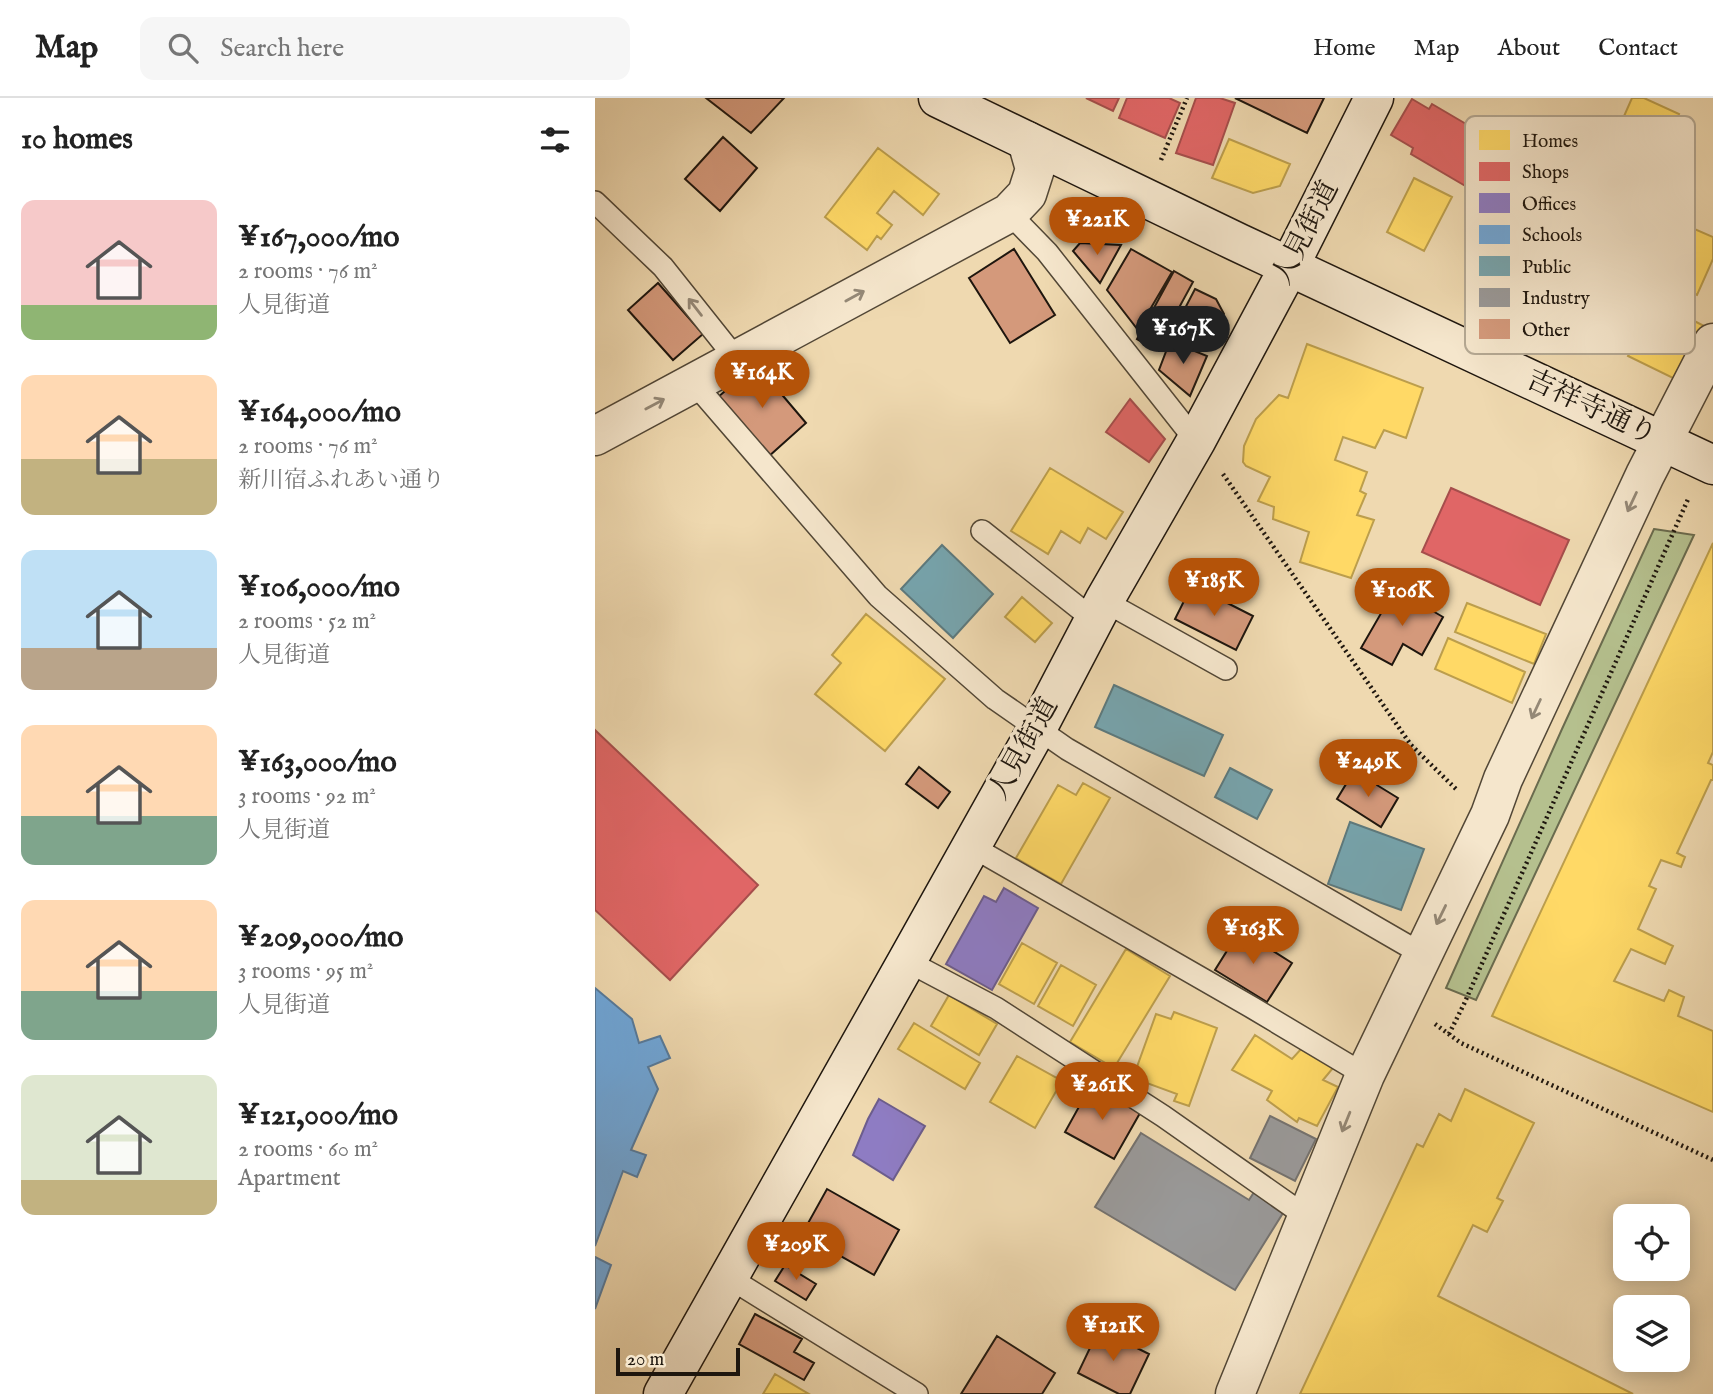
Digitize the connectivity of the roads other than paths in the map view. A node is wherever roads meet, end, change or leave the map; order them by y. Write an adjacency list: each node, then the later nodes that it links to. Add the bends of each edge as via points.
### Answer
1 (1374, 98): 6 (main road, 人見街道)
2 (960, 103): 3 (main road, 吉祥寺通り)
3 (1027, 141): 5 (main road, via 1034,169 1027,194); 6 (main road, 吉祥寺通り)
4 (595, 202): 10 (lane, one-way to 4, via 663,267)
5 (1009, 213): 10 (main road, one-way to 5); 13 (lane, via 1047,252)
6 (1289, 267): 8 (main road, 吉祥寺通り); 13 (main road, 人見街道)
7 (1713, 343): 14 (main road)
8 (1465, 349)
9 (1476, 354): 14 (main road, 吉祥寺通り)
10 (737, 360): 11 (main road)
11 (694, 383): 12 (main road, one-way to 11); 19 (lane, via 878,596 995,699)
12 (595, 436)
13 (1196, 441): 17 (main road, 人見街道)
14 (1662, 441): 15 (main road, 吉祥寺通り); 21 (main road, one-way to 21)
15 (1713, 465)
16 (982, 531): 17 (lane)
17 (1099, 611): 18 (lane); 19 (main road, 人見街道)
18 (1227, 669)
19 (1037, 729): 20 (main road, 人見街道); 21 (lane)
20 (971, 846): 22 (main road, 人見街道); 23 (lane)
21 (1422, 954): 23 (main road)
22 (907, 961): 24 (lane, via 1007,1015); 25 (main road, 人見街道)
23 (1365, 1075): 24 (main road, one-way to 24)
24 (1307, 1217): 28 (main road)
25 (728, 1277): 26 (main road, 人見街道); 27 (lane)
26 (663, 1394)
27 (917, 1394)
28 (1235, 1394)

